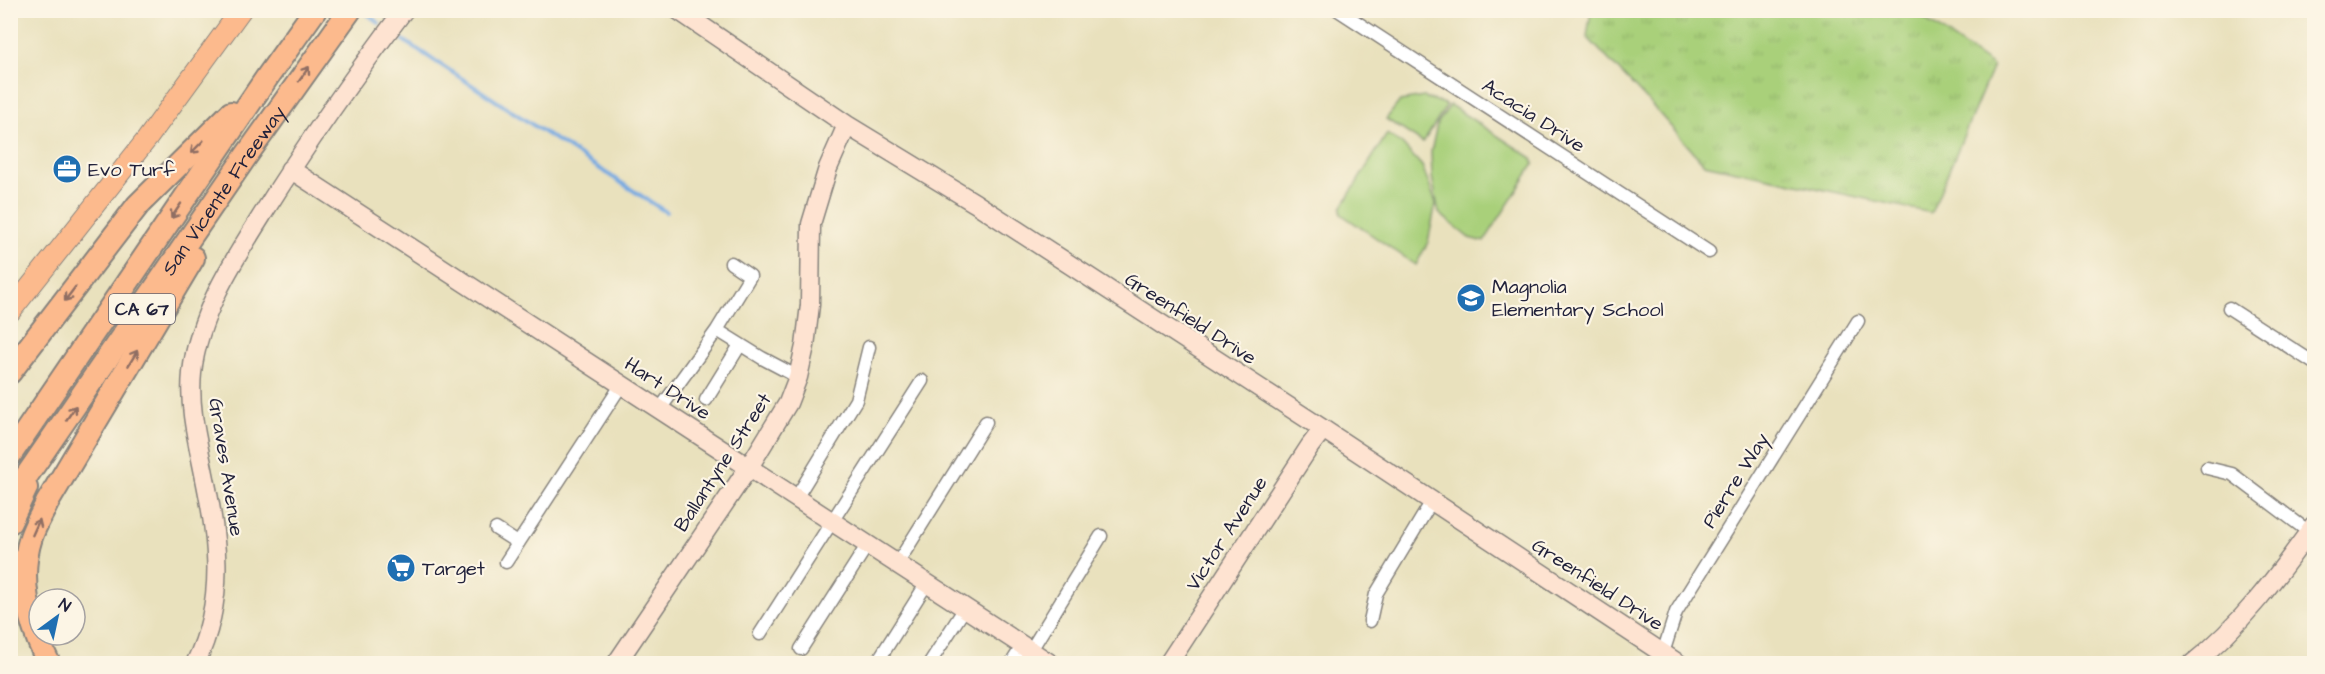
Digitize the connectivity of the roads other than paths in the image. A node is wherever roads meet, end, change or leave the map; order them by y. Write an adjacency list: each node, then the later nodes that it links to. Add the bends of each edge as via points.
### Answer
1 (241, 10): 15 (main road, via 147,139)
2 (315, 10): 7 (highway, San Vicente Freeway / CA 67)
3 (350, 10): 9 (highway, San Vicente Freeway / CA 67, one-way to 3)
4 (404, 10): 10 (main road, Graves Avenue)
5 (1338, 10): 11 (street, Acacia Drive)
6 (688, 13): 8 (main road, Greenfield Drive)
7 (268, 76): 13 (highway, San Vicente Freeway / CA 67, one-way to 13); 21 (highway, one-way to 21, via 138,205)
8 (847, 125): 22 (main road, Ballantyne Street, via 828,168 811,224 810,305); 28 (main road, Greenfield Drive, via 975,203)
9 (246, 156): 31 (highway, San Vicente Freeway / CA 67, one-way to 9); 53 (highway, one-way to 9, via 39,644 25,592 32,534 181,279)
10 (290, 169): 24 (main road, Hart Drive); 54 (main road, Graves Avenue, via 221,284 196,351 193,422 215,529 217,571 207,635)
11 (1709, 252)
12 (731, 263): 17 (street, via 750,276)
13 (140, 265): 29 (highway); 30 (highway)
14 (2229, 308): 20 (street)
15 (10, 312)
16 (1858, 321): 52 (street, Pierre Way, via 1676,612)
17 (717, 330): 18 (street); 26 (street)
18 (740, 345): 22 (street); 25 (street)
19 (868, 347): 34 (street, via 856,400)
20 (2314, 363)
21 (10, 372)
22 (798, 376): 32 (main road, Ballantyne Street, via 788,403)
23 (922, 381): 38 (street)
24 (622, 384): 26 (main road, Hart Drive); 42 (street)
25 (706, 400)
26 (660, 409): 32 (main road, Hart Drive)
27 (986, 422): 45 (street)
28 (1323, 429): 36 (main road, Greenfield Drive); 60 (main road, Victor Avenue)
29 (10, 434)
30 (10, 455)
31 (38, 462): 35 (highway); 37 (highway)
32 (749, 467): 34 (main road, Hart Drive); 55 (main road, Ballantyne Street)
33 (2207, 468): 39 (street, via 2232,474)
34 (796, 498): 38 (main road, Hart Drive)
35 (10, 500)
36 (1432, 501): 48 (street, via 1376,594); 52 (main road, Greenfield Drive)
37 (10, 522)
38 (833, 522): 43 (main road, Hart Drive); 49 (street)
39 (2312, 528): 62 (main road, via 2250,608)
40 (496, 529): 42 (street)
41 (1101, 537): 50 (street)
42 (518, 543): 44 (street)
43 (868, 544): 45 (main road, Hart Drive); 51 (street)
44 (506, 562)
45 (897, 564): 46 (main road, Hart Drive)
46 (927, 583): 47 (main road, Hart Drive); 56 (street)
47 (965, 608): 50 (main road, Hart Drive); 57 (street)
48 (1370, 621)
49 (760, 634)
50 (1027, 648): 58 (street); 59 (main road, Hart Drive)
51 (801, 649)
52 (1659, 658): 61 (main road, Greenfield Drive)
53 (49, 663)
54 (195, 663)
55 (616, 663)
56 (876, 663)
57 (929, 663)
58 (1011, 663)
59 (1051, 663)
60 (1168, 663)
61 (1679, 663)
62 (2192, 663)

